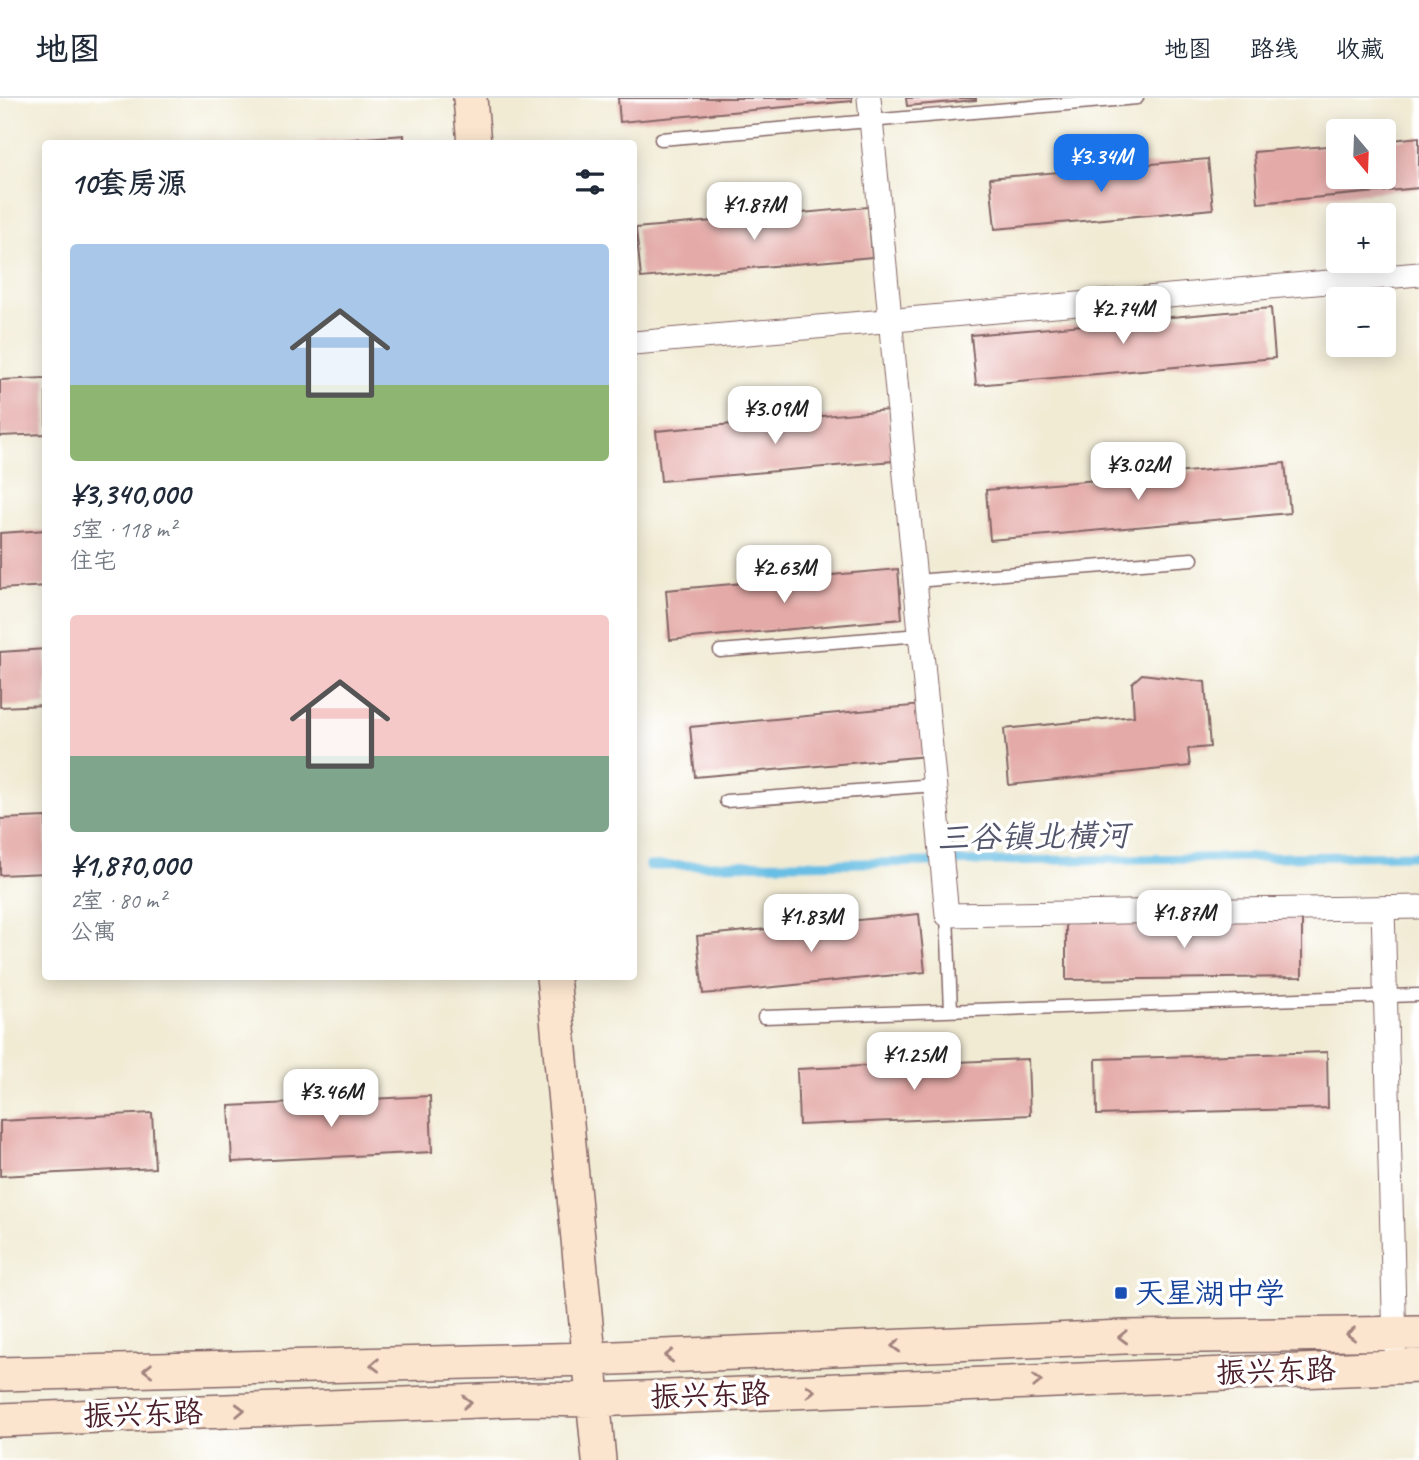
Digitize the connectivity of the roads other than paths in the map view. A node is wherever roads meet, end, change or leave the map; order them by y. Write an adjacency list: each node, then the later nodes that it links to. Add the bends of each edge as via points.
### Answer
1 (470, 98): 5 (main road)
2 (1137, 98): 3 (lane)
3 (870, 109): 4 (lane); 7 (street)
4 (661, 139)
5 (474, 140)
6 (1419, 274): 7 (street)
7 (891, 323): 8 (street); 10 (street)
8 (637, 343)
9 (1192, 559): 10 (lane)
10 (915, 581): 11 (street)
11 (920, 635): 12 (lane); 13 (street)
12 (720, 651)
13 (935, 785): 14 (lane); 17 (street)
14 (726, 801)
15 (1419, 907): 16 (street)
16 (1383, 908): 17 (street); 20 (street)
17 (947, 915): 21 (lane)
18 (553, 980): 24 (main road)
19 (1419, 995): 20 (lane)
20 (1386, 997): 21 (lane); 23 (street)
21 (951, 1010): 22 (lane)
22 (764, 1017)
23 (1407, 1333): 24 (main road, 振兴东路, one-way to 24, via 1124,1337); 25 (street)
24 (591, 1359): 26 (main road, 振兴东路, one-way to 26); 27 (main road)
25 (1407, 1366): 27 (main road, 振兴东路, one-way to 25)
26 (0, 1374)
27 (594, 1400): 28 (main road, 振兴东路, one-way to 27); 29 (main road)
28 (0, 1420)
29 (599, 1460)

